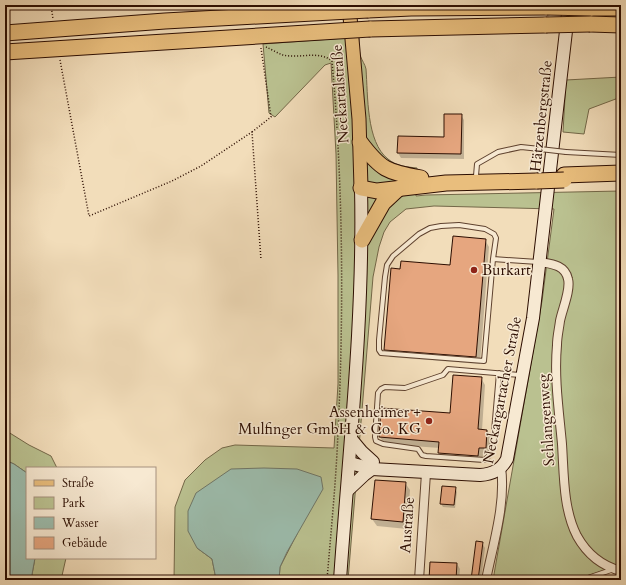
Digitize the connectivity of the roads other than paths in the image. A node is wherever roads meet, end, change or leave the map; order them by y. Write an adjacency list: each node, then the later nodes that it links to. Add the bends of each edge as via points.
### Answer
1 (349, 5): 7 (main road, Neckartalstraße)
2 (569, 5): 17 (street, Hätzenbergstraße)
3 (621, 8): 5 (highway, bridge, via 411,8)
4 (621, 25): 6 (highway, bridge, via 370,29)
5 (5, 32)
6 (5, 52)
7 (360, 142): 12 (highway, via 372,159 386,169); 15 (main road, Neckartalstraße)
8 (621, 155): 10 (lane, bridge, via 521,147 498,152 477,164)
9 (621, 173): 11 (highway)
10 (476, 176): 12 (highway); 13 (highway)
11 (564, 177): 13 (highway, bridge); 14 (highway)
12 (421, 178): 15 (highway)
13 (537, 178): 16 (highway, via 446,183)
14 (621, 178)
15 (361, 185): 16 (highway, via 377,190); 18 (street)
16 (398, 189): 18 (highway, via 383,203)
17 (544, 230): 20 (street, Neckargartacher Straße)
18 (362, 240): 23 (street)
19 (493, 259): 19 (lane, via 496,238 485,229 459,226 430,228 405,245 387,265 379,340 381,353 484,361); 20 (lane)
20 (540, 262): 22 (street, Neckargartacher Straße); 29 (street, Schlangenweg, via 559,266 569,281 560,322 556,362 568,510 574,530 584,548 594,558)
21 (499, 373): 21 (lane, via 448,368 443,375 405,388 381,389 378,394 376,441 418,448 422,455 426,456 485,460 493,443); 22 (lane)
22 (523, 375): 26 (street, Neckargartacher Straße, via 510,450)
23 (352, 440): 24 (street); 25 (street)
24 (350, 461): 25 (street); 28 (street)
25 (373, 466): 27 (street); 28 (street)
26 (501, 468): 27 (street, via 480,475); 32 (street, Neckargartacher Straße, via 503,480 500,510)
27 (426, 473): 31 (street, Austraße)
28 (348, 490): 30 (street)
29 (618, 570): 33 (lane)
30 (340, 580)
31 (419, 580)
32 (486, 580)
33 (582, 580)

